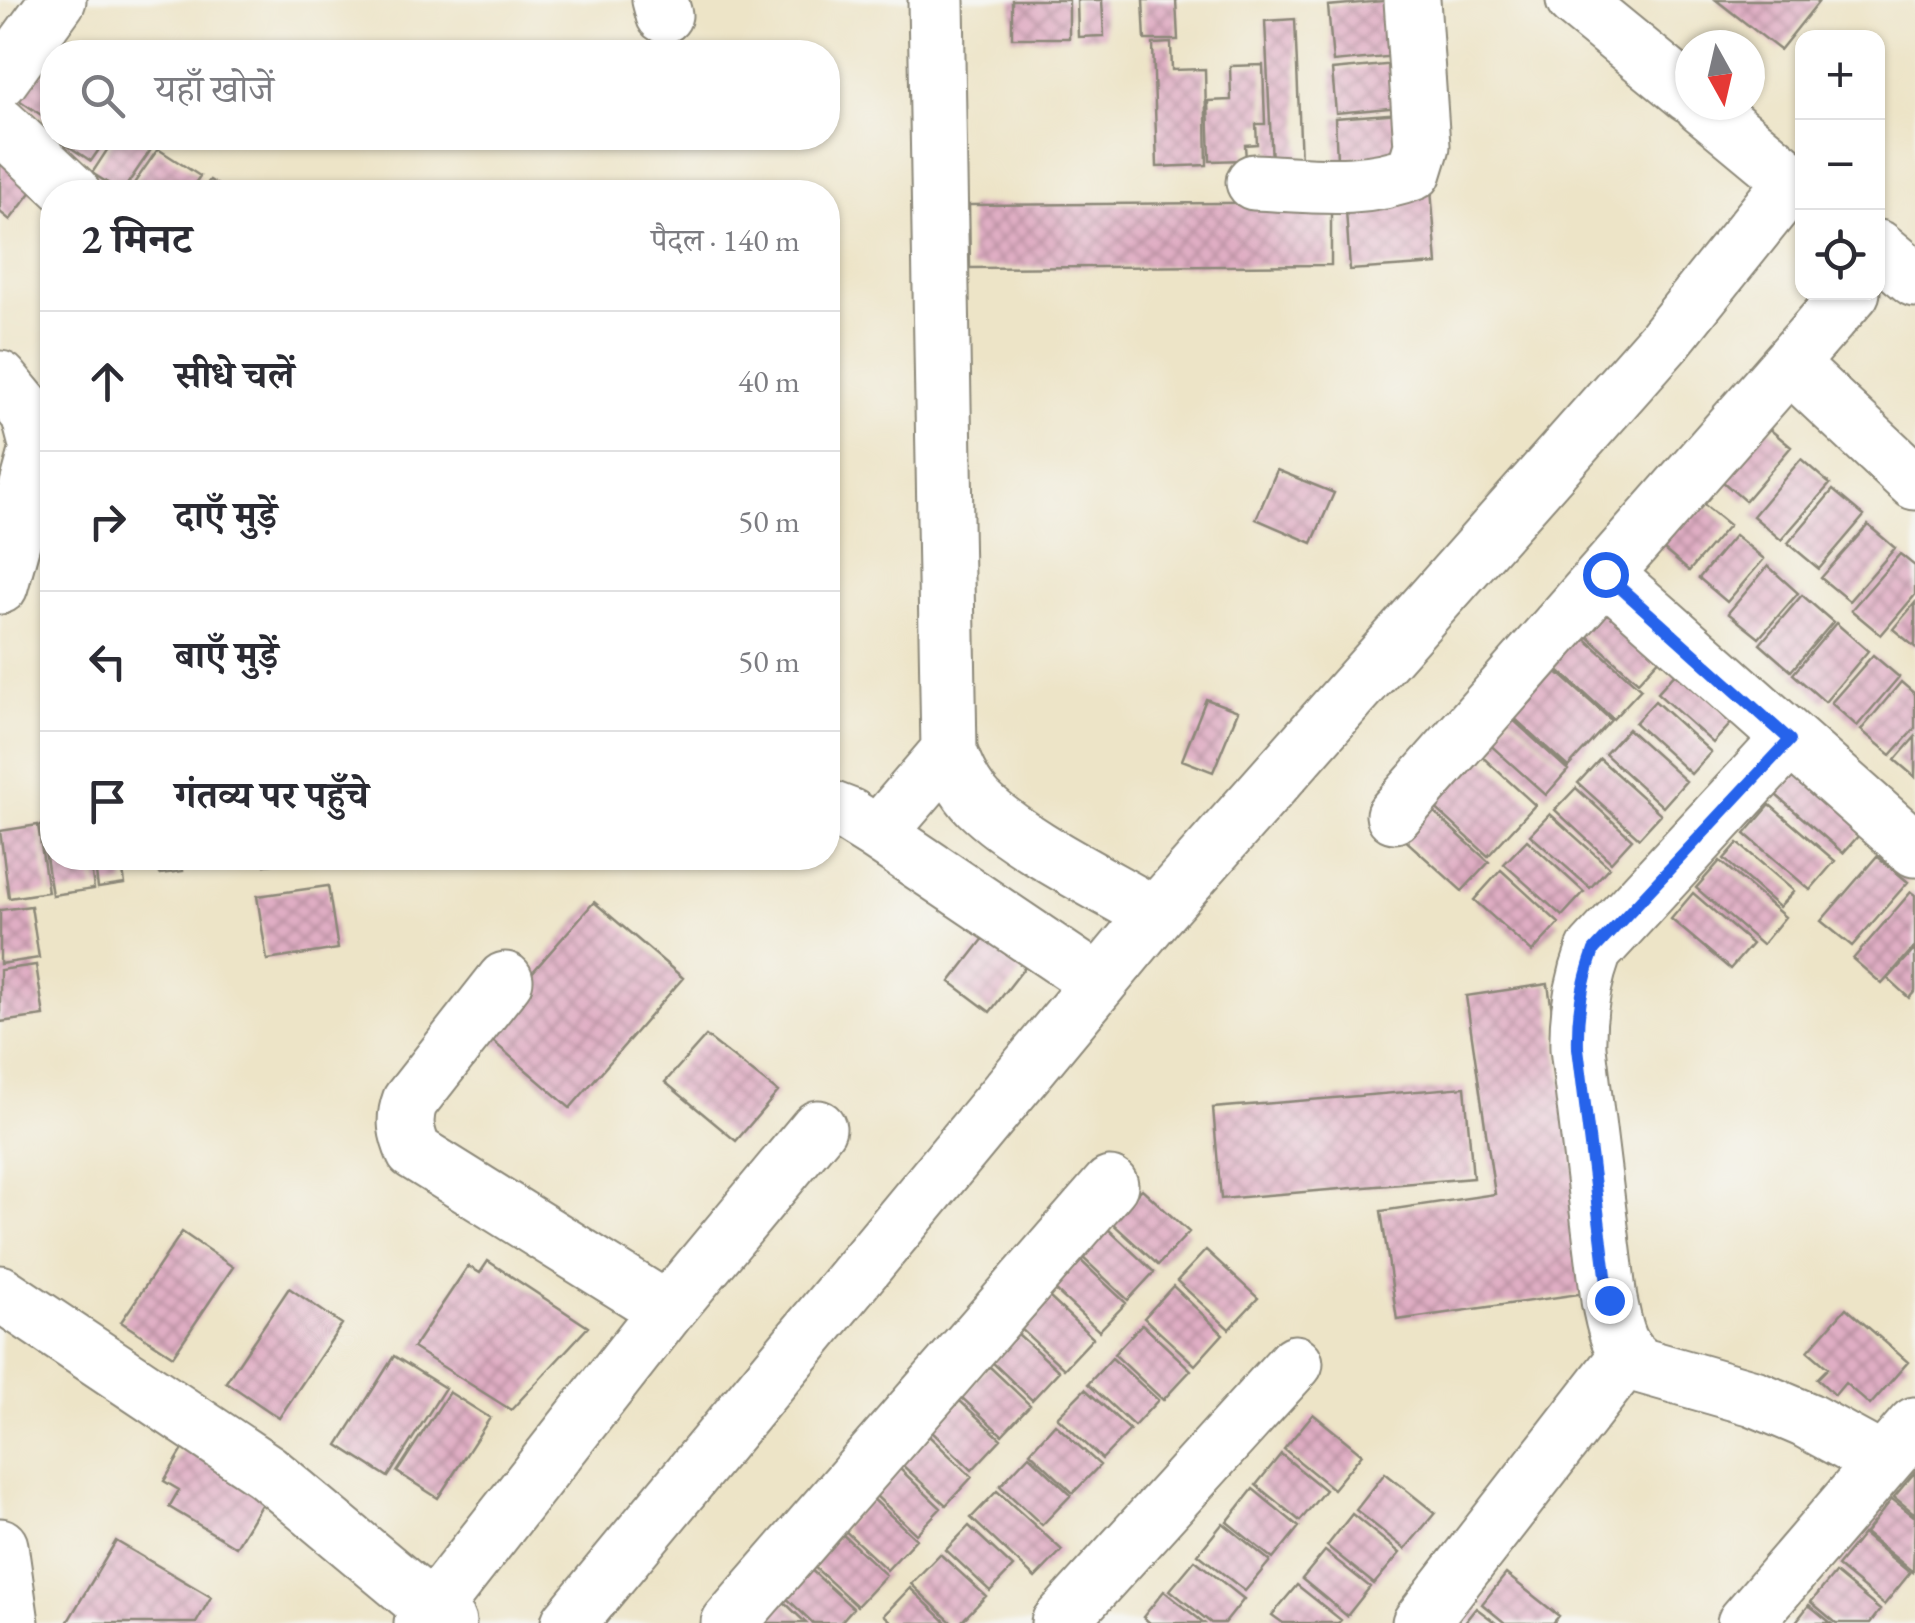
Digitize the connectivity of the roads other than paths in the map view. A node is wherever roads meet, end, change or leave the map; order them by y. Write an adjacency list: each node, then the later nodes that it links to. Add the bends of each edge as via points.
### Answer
1 (58, 0): 5 (street)
2 (1412, 0): 10 (street, via 1422,146 1414,172 1355,186)
3 (1574, 0): 6 (street)
4 (936, 1): 20 (street)
5 (0, 80)
6 (1675, 83)
7 (1720, 120): 11 (street)
8 (0, 125): 9 (street)
9 (59, 180)
10 (1254, 182)
11 (1795, 182)
12 (1795, 188): 25 (street)
13 (1850, 300): 14 (street)
14 (1789, 364): 16 (street); 17 (street)
15 (0, 379): 18 (street, via 29,414 38,449)
16 (1915, 482)
17 (1605, 574): 19 (street); 22 (street)
18 (0, 586)
19 (1790, 740): 24 (street); 32 (street, via 1594,950 1584,978 1578,1048 1609,1300)
20 (948, 751): 23 (street); 25 (street, via 978,803 1008,828)
21 (840, 814): 23 (street)
22 (1394, 815)
23 (878, 834): 27 (street)
24 (1915, 849)
25 (1156, 915): 27 (street)
26 (505, 980): 31 (street, via 410,1101 404,1115 414,1152)
27 (1099, 983): 38 (street)
28 (818, 1128): 31 (street)
29 (1110, 1185): 39 (street)
30 (0, 1293): 36 (street, via 266,1470)
31 (667, 1310): 36 (street)
32 (1626, 1356): 34 (street, via 1806,1420); 41 (street)
33 (1296, 1363): 40 (street)
34 (1898, 1443): 42 (street)
35 (0, 1546): 37 (street)
36 (434, 1618)
37 (10, 1623)
38 (569, 1623)
39 (729, 1623)
40 (1059, 1623)
41 (1420, 1623)
42 (1745, 1623)

